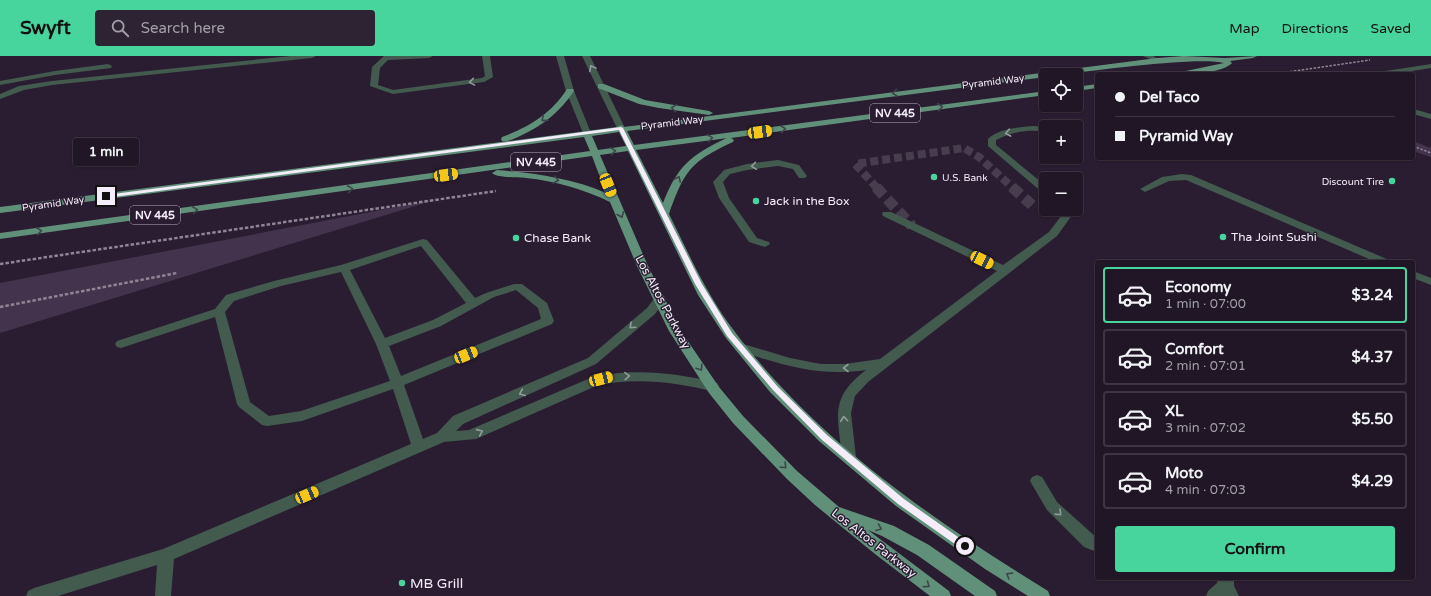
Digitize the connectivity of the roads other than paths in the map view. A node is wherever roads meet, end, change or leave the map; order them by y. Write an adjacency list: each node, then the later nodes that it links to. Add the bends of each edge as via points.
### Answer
1 (312, 56): 21 (street, via 52,83 22,88)
2 (430, 56): 8 (street)
3 (486, 56): 8 (street, one-way to 8, via 489,77 484,80 393,92 374,86 376,67)
4 (560, 56): 19 (street, Los Altos Parkway)
5 (586, 56): 16 (street, one-way to 5)
6 (1147, 56): 9 (street)
7 (1253, 56): 10 (main road, Pyramid Way / NV 445)
8 (387, 57)
9 (1157, 60): 10 (main road, Pyramid Way / NV 445, via 1201,57); 23 (main road, Pyramid Way / NV 445, one-way to 23)
10 (1225, 60): 13 (main road, Pyramid Way / NV 445, via 1228,63 1225,66)
11 (108, 66): 15 (street)
12 (1431, 66): 14 (street)
13 (1192, 72)
14 (1392, 72)
15 (0, 83)
16 (602, 86): 23 (main road, one-way to 16, via 659,106); 25 (street)
17 (1095, 86): 18 (main road)
18 (1083, 88)
19 (570, 91): 27 (street, Los Altos Parkway); 29 (main road, one-way to 29, via 565,101 537,125 522,133)
20 (1039, 94): 28 (main road, Pyramid Way / NV 445, one-way to 20)
21 (0, 97)
22 (1415, 112): 24 (street)
23 (726, 115): 25 (main road, Pyramid Way / NV 445)
24 (1431, 117)
25 (621, 128): 27 (main road, Pyramid Way / NV 445); 30 (main road)
26 (1039, 129): 34 (street, one-way to 34, via 1031,128 992,139 992,146)
27 (587, 133): 29 (main road, Pyramid Way / NV 445); 31 (main road, Los Altos Parkway)
28 (744, 134): 30 (main road, Pyramid Way / NV 445, one-way to 28); 41 (main road, one-way to 28, via 686,166 695,157)
29 (474, 148): 38 (main road, Pyramid Way / NV 445)
30 (630, 149): 31 (main road, Pyramid Way / NV 445, one-way to 30); 41 (main road)
31 (595, 154): 32 (main road, Pyramid Way / NV 445); 36 (main road, Los Altos Parkway)
32 (476, 171): 36 (main road, one-way to 36, via 560,181 584,187); 43 (main road, Pyramid Way / NV 445, one-way to 32)
33 (802, 176): 44 (street, one-way to 44, via 796,167 778,163 727,172 718,182 724,198 753,240)
34 (1039, 185)
35 (1145, 190): 45 (street, via 1166,178 1188,177)
36 (614, 200): 50 (main road, Los Altos Parkway, one-way to 50)
37 (0, 203): 38 (main road)
38 (20, 208): 39 (main road, Pyramid Way / NV 445)
39 (0, 210)
40 (887, 214): 47 (street)
41 (663, 215): 55 (main road, via 704,295)
42 (1065, 216): 47 (street, via 1053,234)
43 (0, 236)
44 (765, 244)
45 (1380, 260)
46 (344, 268): 51 (street, via 423,242); 52 (street, via 278,283 230,298); 54 (street)
47 (1004, 270): 56 (street)
48 (1415, 275): 49 (street)
49 (1431, 282)
50 (660, 299): 58 (main road, Los Altos Parkway, one-way to 58, via 678,335); 59 (street, one-way to 59, via 651,310 592,361 458,420)
51 (472, 304): 54 (street, via 437,323); 57 (street, via 518,286 543,306 548,321)
52 (219, 312): 53 (street); 57 (street, via 244,404 267,421 302,416)
53 (121, 344)
54 (382, 344): 57 (street)
55 (740, 347): 56 (street, one-way to 55, via 854,368 821,368); 61 (main road, via 775,389 824,437)
56 (884, 363): 61 (street, one-way to 56, via 844,413 849,394)
57 (397, 383): 60 (street)
58 (712, 386): 59 (street, one-way to 58, via 471,435 610,377 625,375 676,378); 63 (main road, Los Altos Parkway, one-way to 63, via 751,434 806,489)
59 (442, 438): 60 (street)
60 (419, 447): 65 (street)
61 (849, 457): 70 (main road, one-way to 61, via 901,502)
62 (1037, 481): 64 (street, one-way to 64, via 1052,506)
63 (830, 509): 68 (main road, Los Altos Parkway, one-way to 68); 69 (main road, one-way to 69, via 888,531 923,550)
64 (1095, 544)
65 (166, 554): 66 (street); 67 (street)
66 (34, 596)
67 (163, 596)
68 (943, 596)
69 (989, 596)
70 (1042, 596)

